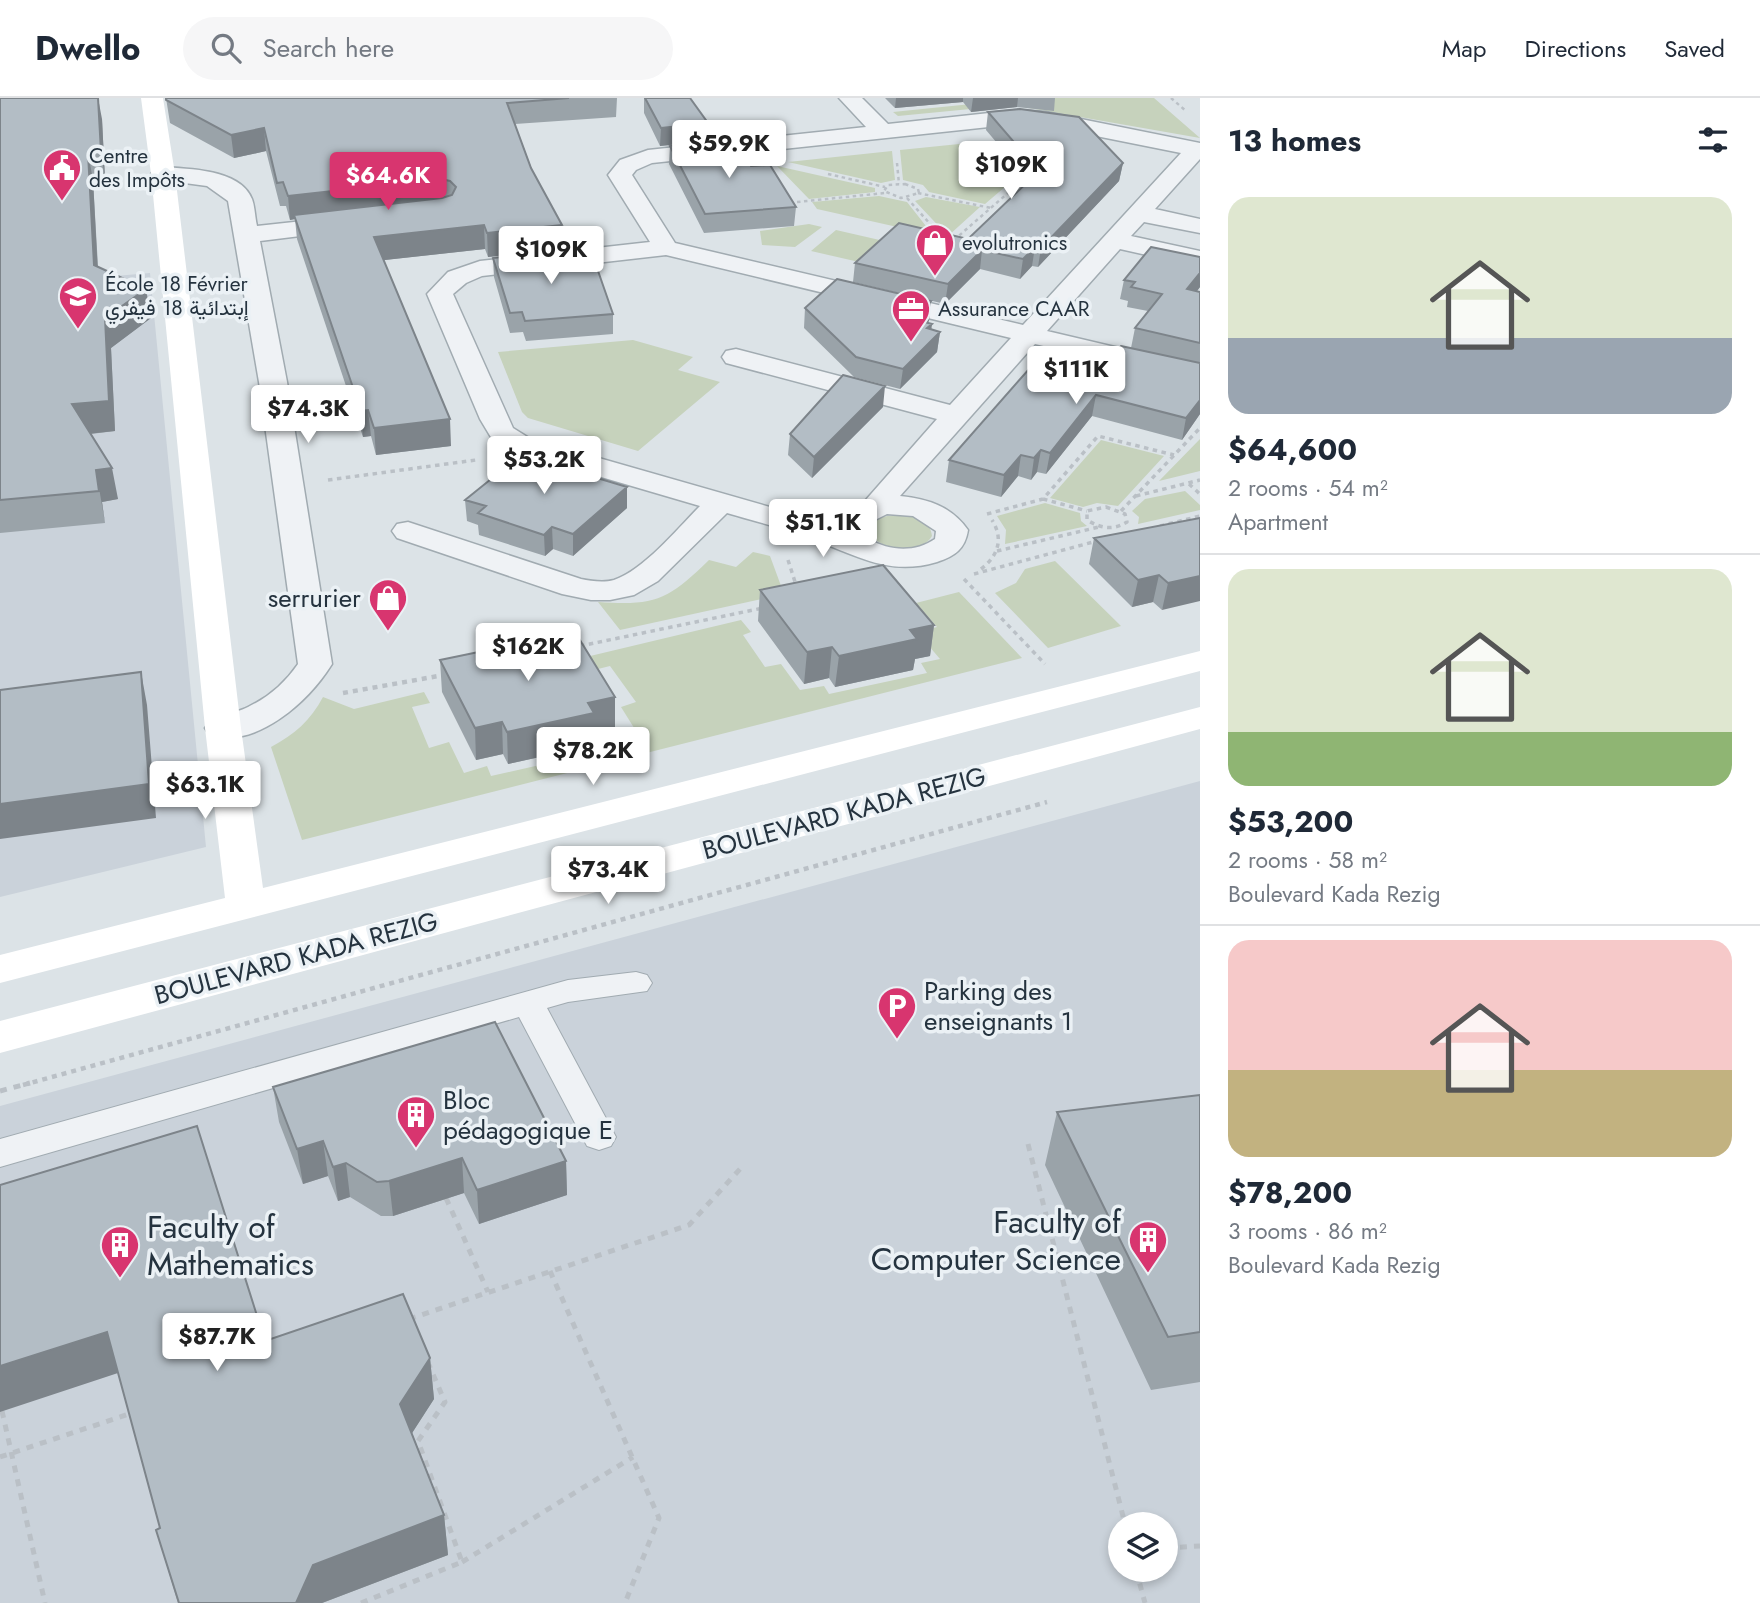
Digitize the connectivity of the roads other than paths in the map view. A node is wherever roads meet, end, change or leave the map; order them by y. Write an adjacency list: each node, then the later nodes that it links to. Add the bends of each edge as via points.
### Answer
1 (152, 98): 5 (main road)
2 (850, 98): 3 (street)
3 (882, 131): 4 (street, via 1017,117); 11 (street, via 659,156 628,165 620,175)
4 (1198, 150): 6 (street)
5 (161, 161): 9 (street, via 232,188 240,199); 23 (main road)
6 (1138, 213): 8 (street); 10 (street)
7 (377, 220): 9 (street)
8 (1200, 226)
9 (247, 234): 23 (street, via 315,664 305,681 257,719)
10 (1115, 240): 12 (street); 13 (street)
11 (666, 248): 13 (street); 18 (street, via 480,269 461,275 440,294 502,433 519,444)
12 (1200, 258)
13 (1029, 334): 15 (street); 16 (street)
14 (736, 357): 16 (street)
15 (1200, 374)
16 (957, 415): 17 (street)
17 (903, 494): 19 (street); 19 (street, via 948,524 952,537 944,549 903,560 878,555)
18 (721, 502): 19 (street, via 803,526); 20 (street, via 642,577 608,591 573,587)
19 (863, 525)
20 (408, 531)
21 (1200, 661): 24 (main road)
22 (1200, 718): 28 (main road, BOULEVARD KADA REZIG)
23 (223, 728): 24 (main road)
24 (246, 906): 25 (main road)
25 (0, 969)
26 (636, 983): 27 (lane, via 568,991)
27 (528, 1003): 29 (lane); 30 (lane)
28 (0, 1037)
29 (599, 1136)
30 (0, 1153)

